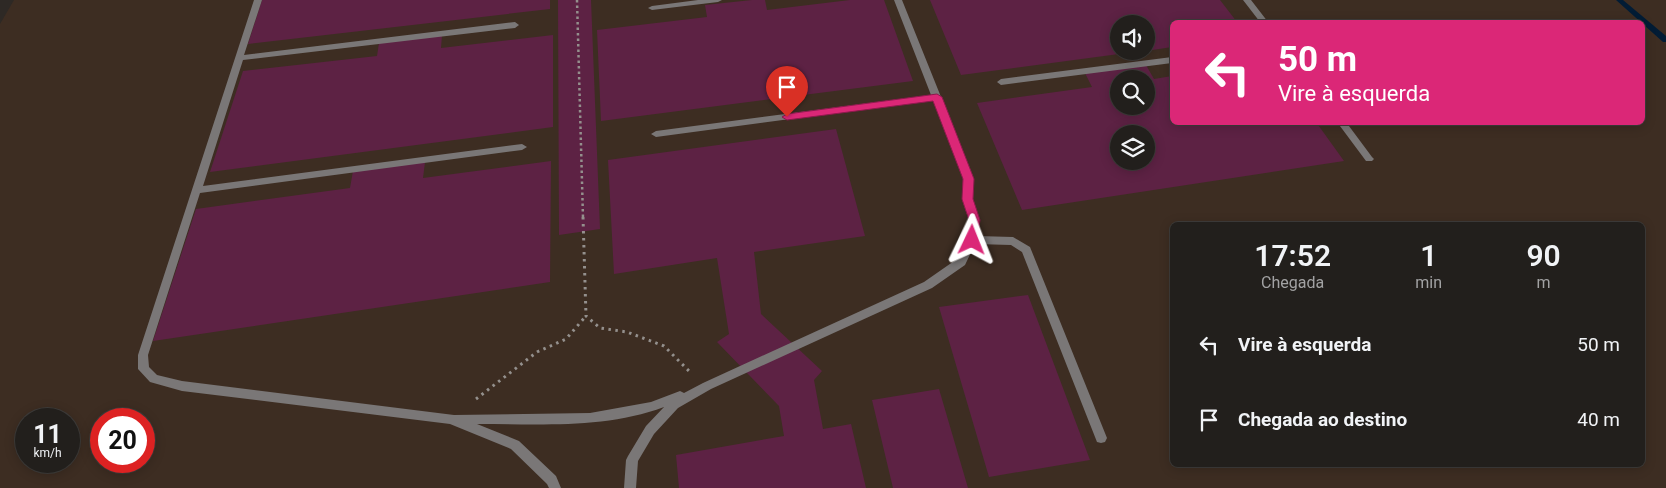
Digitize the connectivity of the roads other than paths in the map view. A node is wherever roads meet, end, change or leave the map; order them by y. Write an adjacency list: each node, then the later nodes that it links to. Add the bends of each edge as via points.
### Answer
1 (258, 0): 8 (lane)
2 (718, 0): 5 (lane)
3 (898, 0): 11 (lane)
4 (1246, 0): 6 (lane)
5 (652, 8)
6 (1262, 20)
7 (515, 26): 8 (lane)
8 (240, 58): 16 (lane)
9 (1170, 60): 10 (lane)
10 (1001, 82)
11 (937, 97): 13 (lane); 17 (lane, via 969,179 967,199 974,220)
12 (1343, 125): 15 (lane)
13 (656, 134)
14 (522, 147): 16 (lane)
15 (1370, 159)
16 (197, 190): 19 (lane, via 143,355 144,369 154,379 182,386)
17 (972, 240): 18 (lane, via 961,262 928,285); 20 (lane, via 1013,241 1026,250)
18 (707, 386): 19 (lane, via 651,407 590,418); 22 (lane, via 674,404 650,430 632,460)
19 (451, 419): 21 (lane, via 515,445 552,480)
20 (1101, 438)
21 (555, 488)
22 (630, 488)

